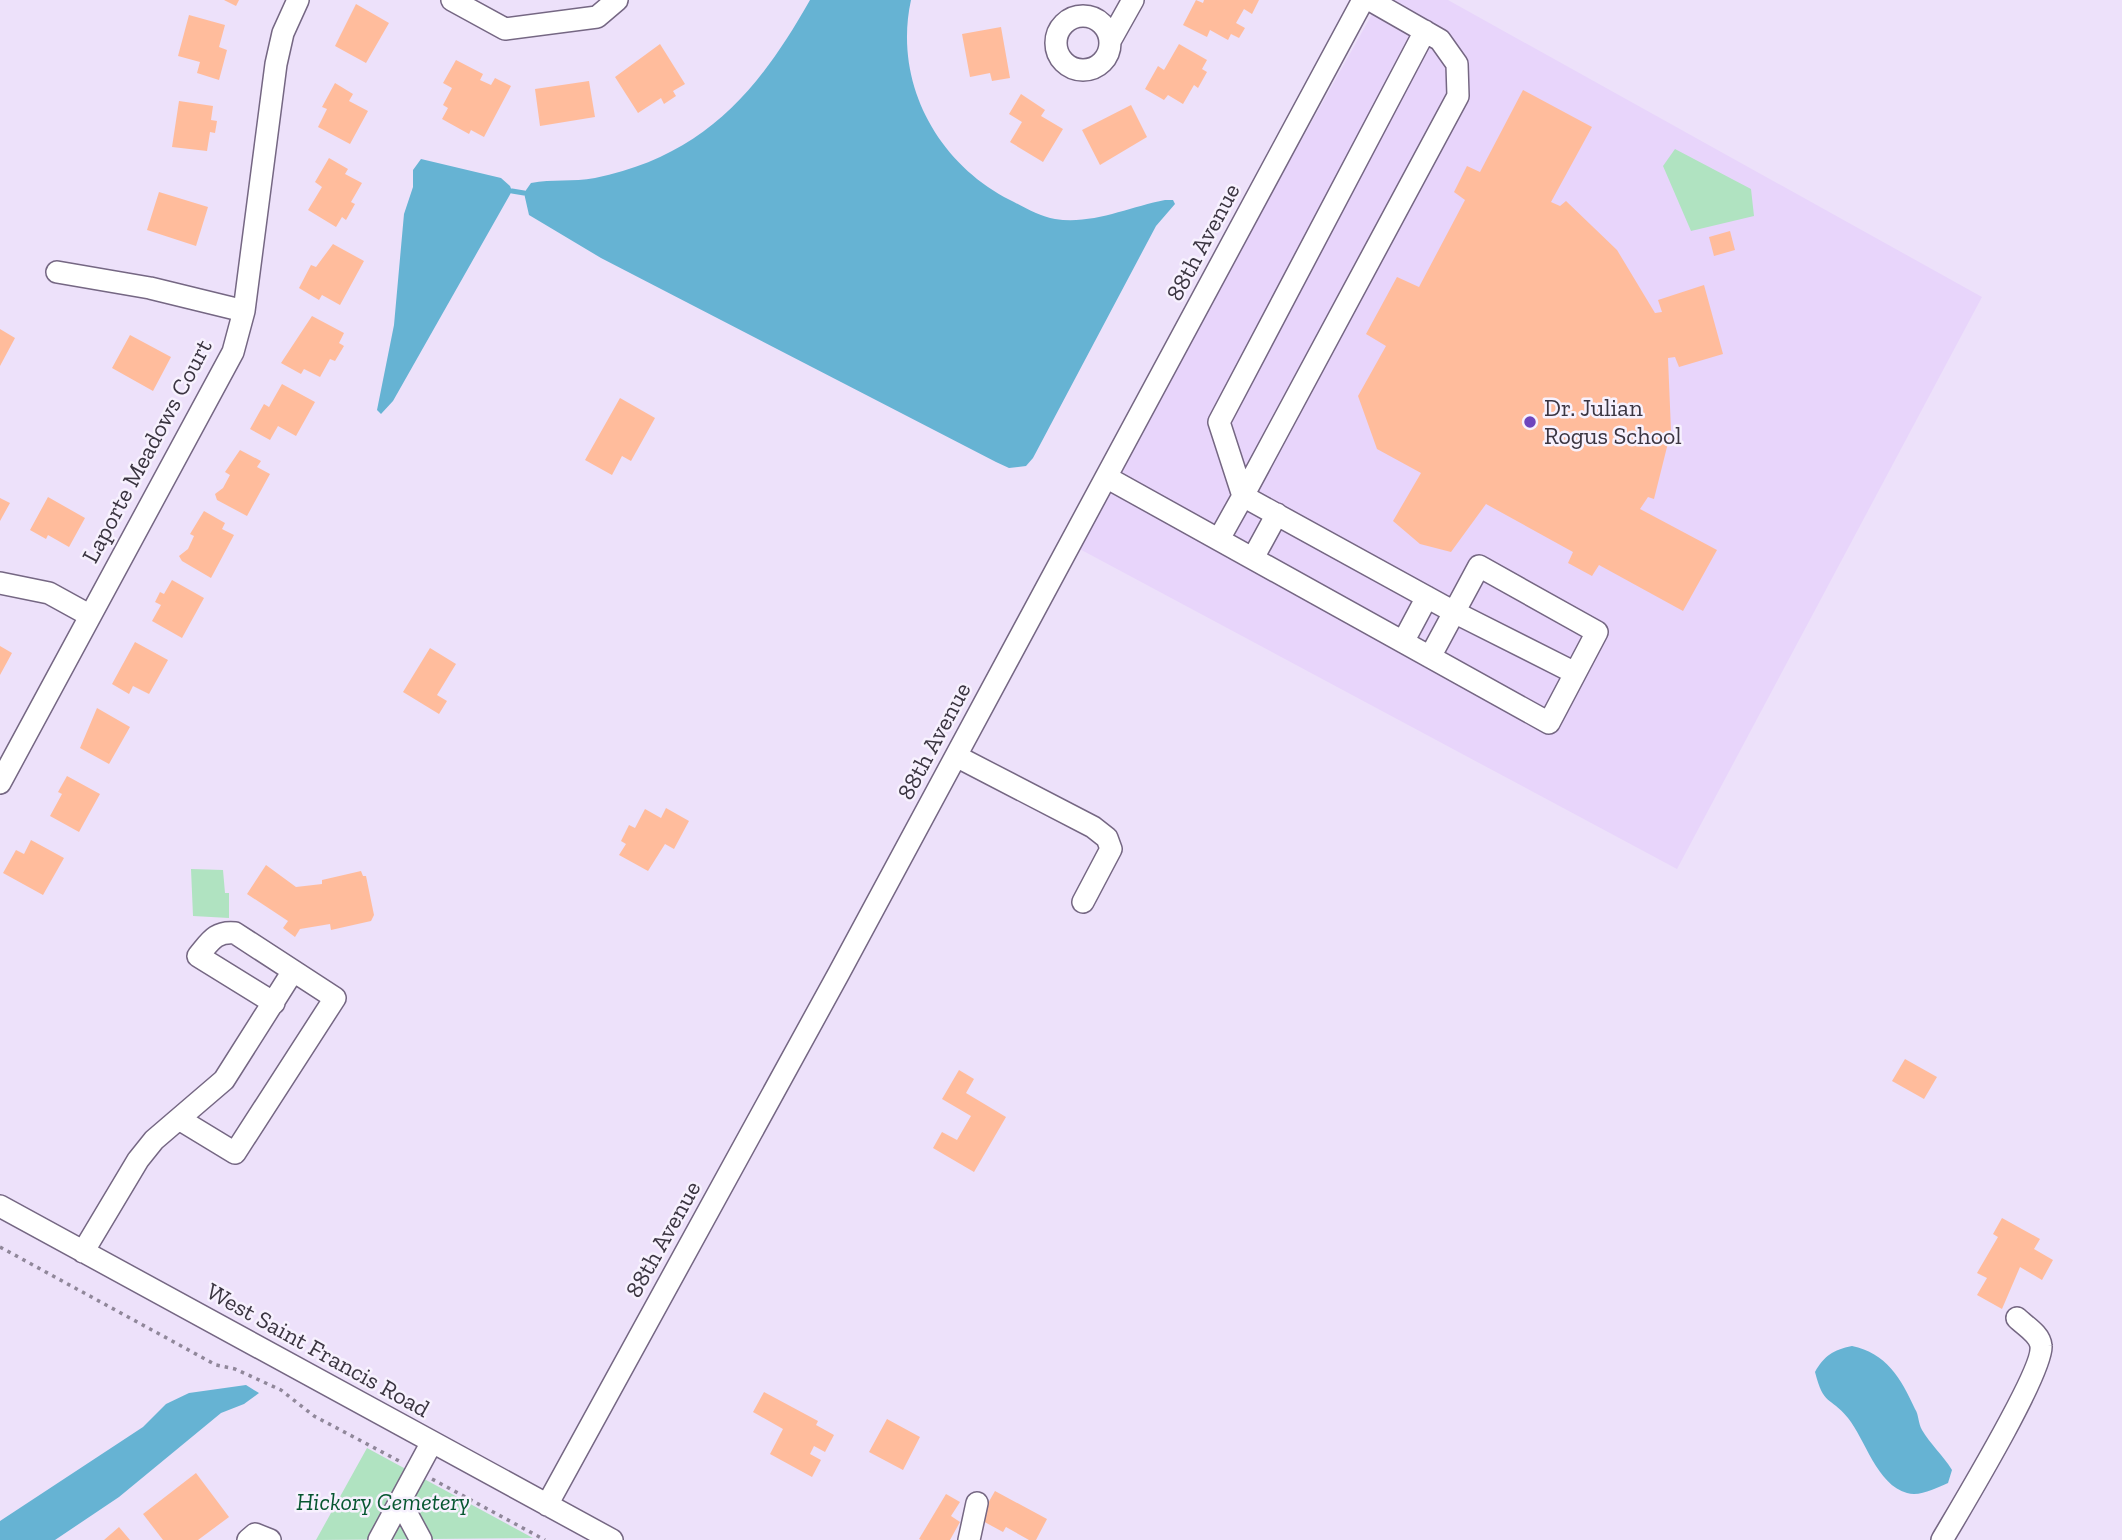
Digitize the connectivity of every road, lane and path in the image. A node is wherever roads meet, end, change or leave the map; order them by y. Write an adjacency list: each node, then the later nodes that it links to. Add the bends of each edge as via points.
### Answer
1 (298, 0): 10 (street, Laporte Meadows Court, via 276,64)
2 (452, 0): 3 (street, via 505,29 597,17)
3 (617, 0)
4 (1133, 0): 8 (street)
5 (1363, 0): 11 (street, 88th Avenue)
6 (1370, 0): 7 (street)
7 (1425, 31): 12 (street, via 1219,422); 12 (street, via 1440,40 1457,64 1458,96)
8 (1110, 41)
9 (57, 272): 10 (street)
10 (244, 311): 19 (street, Laporte Meadows Court, via 233,352)
11 (1106, 477): 14 (street); 23 (street, 88th Avenue)
12 (1244, 496): 13 (street); 14 (street)
13 (1277, 514): 15 (street); 17 (street)
14 (1219, 540): 15 (street)
15 (1253, 558): 20 (street)
16 (0, 583): 19 (street, via 49,593)
17 (1427, 597): 18 (street); 20 (street)
18 (1454, 612): 21 (street); 22 (street); 22 (street, via 1479,566 1597,632)
19 (89, 615): 24 (street, Laporte Meadows Court)
20 (1403, 642): 21 (street)
21 (1430, 657): 22 (street, via 1549,723)
22 (1575, 673)
23 (956, 756): 25 (street, via 1107,838 1111,849); 37 (street, 88th Avenue)
24 (0, 783)
25 (1083, 902)
26 (293, 971): 27 (street); 27 (street, via 234,933 215,935 198,957); 28 (street, via 335,998 235,1153)
27 (274, 1003): 28 (street, via 224,1080)
28 (180, 1119): 31 (street, via 138,1160)
29 (0, 1206): 31 (street, West Saint Francis Road)
30 (0, 1247): 34 (path, via 216,1365 281,1390 314,1416)
31 (83, 1252): 33 (street, West Saint Francis Road)
32 (2017, 1318): 45 (street, via 2036,1335 2040,1355 2013,1414)
33 (432, 1442): 34 (street); 37 (street, West Saint Francis Road)
34 (416, 1471): 35 (street); 42 (path)
35 (400, 1501): 40 (street); 41 (street)
36 (977, 1503): 44 (street)
37 (547, 1505): 43 (street, West Saint Francis Road)
38 (248, 1540): 39 (street, via 255,1534)
39 (270, 1540)
40 (379, 1540)
41 (421, 1540)
42 (545, 1540)
43 (612, 1540)
44 (969, 1540)
45 (1942, 1540)

